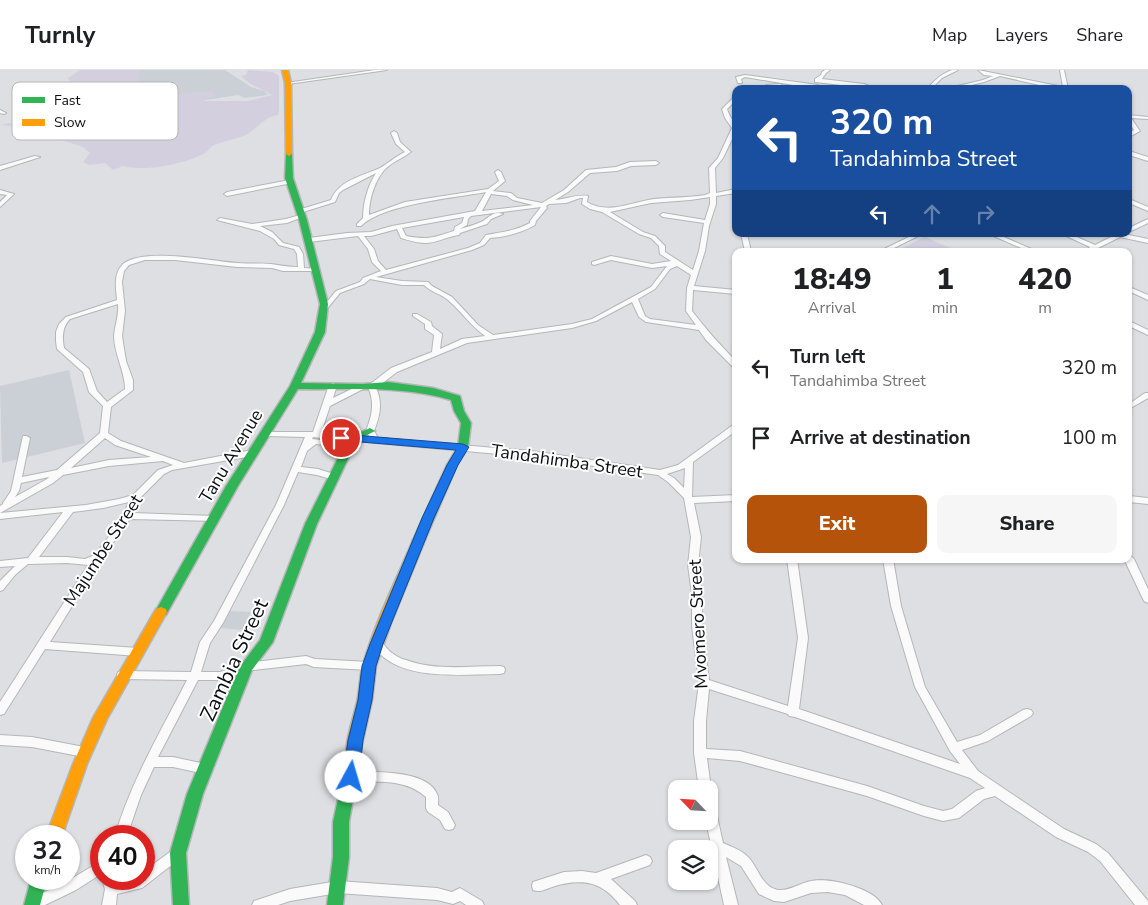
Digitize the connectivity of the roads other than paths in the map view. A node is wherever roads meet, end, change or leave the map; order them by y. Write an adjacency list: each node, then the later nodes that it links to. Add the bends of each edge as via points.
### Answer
1 (284, 70): 15 (street, Tanu Avenue)
2 (379, 70): 9 (street)
3 (386, 70): 9 (street)
4 (828, 70): 17 (street)
5 (943, 70): 6 (street)
6 (956, 70): 21 (street, via 937,79)
7 (980, 70): 11 (street)
8 (1062, 70): 24 (street)
9 (371, 72): 15 (street)
10 (758, 72): 12 (street)
11 (996, 75): 22 (street); 23 (street)
12 (759, 78): 14 (street, via 740,76 737,79); 16 (street)
13 (833, 81): 17 (street); 19 (street); 20 (street)
14 (740, 82)
15 (288, 83): 42 (street, Tanu Avenue)
16 (799, 84): 17 (street); 18 (street)
17 (815, 84)
18 (784, 85)
19 (832, 85)
20 (864, 85)
21 (934, 85)
22 (966, 85)
23 (1050, 85)
24 (1065, 85)
25 (732, 101): 29 (street, via 723,112)
26 (1132, 117): 27 (street)
27 (1148, 118)
28 (1132, 122): 31 (street)
29 (732, 124)
30 (1145, 130): 31 (street)
31 (1137, 131): 33 (street)
32 (394, 133): 40 (street, via 398,143 408,152)
33 (1132, 134)
34 (732, 139): 47 (street, via 712,168)
35 (1132, 154): 37 (street)
36 (37, 157): 39 (street)
37 (1148, 159)
38 (656, 163): 49 (street, via 588,171 566,191)
39 (0, 168)
40 (379, 170): 55 (street, via 342,188 333,201); 58 (street, via 370,189)
41 (498, 172): 43 (street, via 502,181)
42 (290, 182): 46 (street); 55 (street, Tanu Avenue)
43 (490, 191): 49 (street, via 509,194 516,200); 54 (street); 58 (street, via 405,204)
44 (732, 191): 47 (street)
45 (0, 192): 50 (street, via 11,194)
46 (227, 194)
47 (713, 194): 53 (street); 60 (street)
48 (1132, 202): 51 (street)
49 (546, 203): 52 (street); 53 (street, via 582,196 586,197 584,203); 83 (street, via 533,224 520,230 507,235 487,236 482,244 470,249)
50 (0, 205)
51 (1148, 209)
52 (502, 210): 54 (street); 67 (street, via 485,223)
53 (603, 210): 79 (street, via 653,237 662,246 662,254)
54 (478, 212): 56 (street)
55 (301, 214): 63 (street, via 287,221); 73 (street, Tanu Avenue)
56 (469, 214): 64 (street); 67 (street, via 464,219 465,224 457,228)
57 (663, 215): 60 (street)
58 (366, 218): 62 (street)
59 (220, 220): 63 (street)
60 (707, 222): 80 (street)
61 (1148, 222): 65 (street)
62 (360, 225)
63 (248, 226): 81 (street, via 272,233 282,244 297,248)
64 (399, 227): 66 (street); 67 (street, via 403,237 424,241)
65 (1132, 229)
66 (360, 234): 73 (street); 83 (street, via 371,249 375,262)
67 (457, 234)
68 (913, 237): 76 (street)
69 (999, 237): 77 (street)
70 (1072, 237): 75 (street)
71 (1114, 237): 75 (street)
72 (1132, 237): 74 (street)
73 (309, 240): 82 (street, Tanu Avenue)
74 (1148, 241)
75 (1095, 247)
76 (889, 248)
77 (1026, 248)
78 (594, 263): 79 (street, via 610,258 652,266)
79 (679, 264): 80 (street); 84 (street); 89 (street, via 668,268 653,288)
80 (698, 264): 84 (street)
81 (301, 270): 82 (street); 91 (street, via 175,258 140,258 121,271)
82 (316, 270): 92 (street, Tanu Avenue)
83 (385, 272): 85 (street)
84 (694, 274): 86 (street)
85 (369, 279): 92 (street, via 338,291); 97 (street, via 426,283 450,298 472,323)
86 (690, 288): 88 (street); 95 (street, via 689,311)
87 (1132, 291): 90 (street)
88 (732, 292)
89 (634, 298): 95 (street, via 642,317 648,321); 97 (street, via 598,319)
90 (1148, 298)
91 (122, 300): 106 (street, via 118,336 130,385 129,390); 106 (street, via 68,318 60,328 61,349 86,371 93,392)
92 (323, 310): 100 (street, Tanu Avenue, via 320,332)
93 (415, 315): 98 (street, via 429,323 428,327 438,334)
94 (1132, 325): 96 (street)
95 (703, 328): 99 (street)
96 (1148, 333)
97 (491, 337): 98 (street, via 465,341)
98 (436, 352): 102 (street, via 394,370)
99 (732, 361)
100 (295, 386): 101 (street); 109 (street, Tanu Avenue)
101 (332, 386): 102 (street); 104 (street)
102 (368, 387): 104 (street); 111 (street, via 377,396 378,407); 115 (street, via 407,386 456,398 466,423)
103 (1148, 395): 105 (street)
104 (326, 405): 110 (street)
105 (1132, 405)
106 (107, 406): 108 (street)
107 (732, 430): 119 (street, Tandahimba Street)
108 (104, 434): 118 (street, via 118,443); 122 (street)
109 (264, 434): 110 (street); 116 (street, Tanu Avenue)
110 (313, 435): 112 (street); 117 (street)
111 (372, 435): 114 (street); 115 (street, Tandahimba Street)
112 (328, 436): 114 (street); 117 (street, via 321,443 311,443)
113 (26, 438): 125 (street)
114 (353, 438): 124 (street, Zambia Street)
115 (463, 447): 123 (street, Tandahimba Street); 143 (street, via 428,518)
116 (252, 453): 120 (street, Majumbe Street); 134 (street, Tanu Avenue)
117 (303, 453): 121 (street)
118 (161, 459): 120 (street); 122 (street, via 115,462)
119 (689, 462): 123 (street, Tandahimba Street, via 673,471); 127 (street)
120 (183, 465): 126 (street, Majumbe Street, via 162,472)
121 (295, 469): 124 (street); 150 (street, via 280,505 205,642)
122 (60, 473): 125 (street); 132 (street)
123 (660, 473): 127 (street, via 672,480)
124 (334, 477): 147 (street, Zambia Street, via 311,524 266,642)
125 (17, 481): 132 (street, via 14,494)
126 (136, 497): 131 (street, via 117,503); 133 (street, Majumbe Street)
127 (688, 498): 128 (street); 153 (street, Mvomero Street, via 696,537 693,565)
128 (732, 498)
129 (1132, 499): 130 (street)
130 (1148, 501)
131 (71, 508): 132 (street); 135 (street)
132 (1, 511)
133 (128, 516): 134 (street); 140 (street, Majumbe Street)
134 (214, 519): 145 (street, Tanu Avenue)
135 (29, 561): 139 (street); 140 (street); 141 (street, via 12,573)
136 (793, 563): 155 (street, via 803,638)
137 (889, 563): 158 (street, via 896,606 920,687)
138 (1130, 563): 142 (street)
139 (0, 564)
140 (88, 566): 144 (street, Majumbe Street)
141 (0, 588)
142 (1148, 599)
143 (377, 644): 146 (street); 148 (street, via 386,656 406,666)
144 (43, 645): 145 (street); 154 (street, Majumbe Street)
145 (138, 652): 149 (street, Tanu Avenue)
146 (369, 666): 147 (street, via 306,660); 164 (street)
147 (246, 668): 151 (street); 152 (street, Zambia Street)
148 (500, 670)
149 (122, 675): 150 (street); 159 (street, Tanu Avenue)
150 (195, 675): 151 (street); 161 (street)
151 (220, 676): 152 (street)
152 (241, 682): 162 (street, Zambia Street)
153 (704, 683): 155 (street); 160 (street, Mvomero Street, via 700,704)
154 (0, 711)
155 (793, 712): 163 (street)
156 (1027, 713): 158 (street, via 984,738)
157 (0, 740): 159 (street, via 32,742)
158 (954, 748): 163 (street)
159 (84, 752): 167 (street, Tanu Avenue)
160 (700, 753): 165 (street, Mvomero Street); 166 (street, via 766,762 867,790 943,816 956,814 980,795)
161 (150, 762): 162 (street, via 173,762); 168 (street)
162 (205, 769): 171 (street, Zambia Street)
163 (974, 774): 166 (street)
164 (351, 777): 169 (street, via 395,777 421,785 432,795 432,808 444,816); 177 (street, via 341,822)
165 (704, 780)
166 (996, 790): 189 (street, via 1060,833 1097,851)
167 (58, 825)
168 (125, 825)
169 (449, 825)
170 (718, 847): 187 (street); 188 (street, via 742,859 760,887 775,896 799,893 811,887 840,887)
171 (178, 853): 173 (street); 182 (street, Zambia Street)
172 (646, 861): 175 (street)
173 (155, 869)
174 (90, 874): 180 (street)
175 (596, 879): 176 (street, via 570,877); 186 (street, via 608,885)
176 (538, 886)
177 (338, 887): 183 (street, via 290,895); 184 (street); 185 (street, via 453,898 460,894)
178 (36, 890): 180 (street)
179 (109, 890): 181 (street)
180 (32, 904)
181 (109, 905)
182 (181, 905)
183 (260, 905)
184 (335, 905)
185 (477, 905)
186 (630, 905)
187 (731, 905)
188 (875, 905)
189 (1143, 905)

